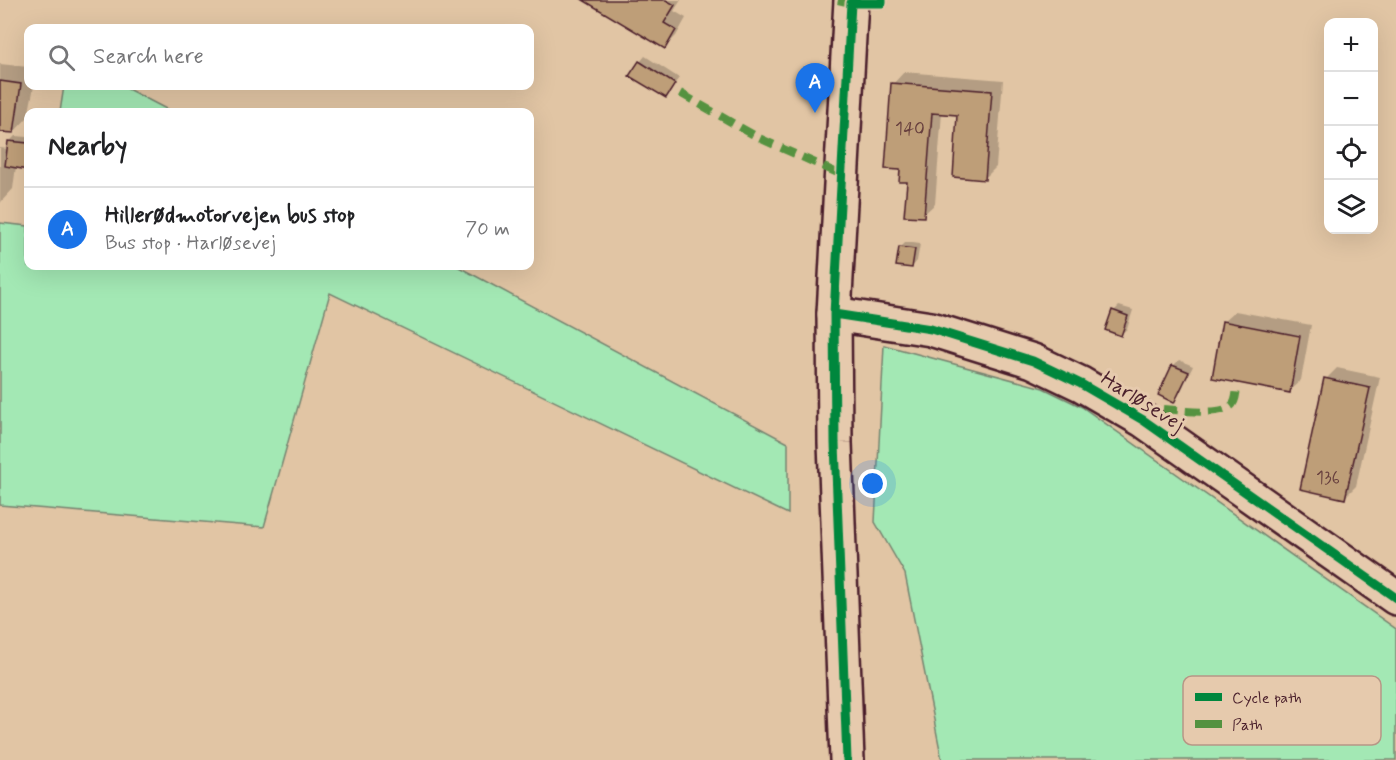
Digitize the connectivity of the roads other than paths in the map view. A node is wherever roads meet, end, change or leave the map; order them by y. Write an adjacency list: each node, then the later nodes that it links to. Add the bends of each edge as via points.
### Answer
1 (851, 0): 2 (street)
2 (834, 314): 3 (street, Harløsevej, via 931,329 1033,361 1081,384 1143,420); 4 (street)
3 (1396, 598)
4 (847, 760)

